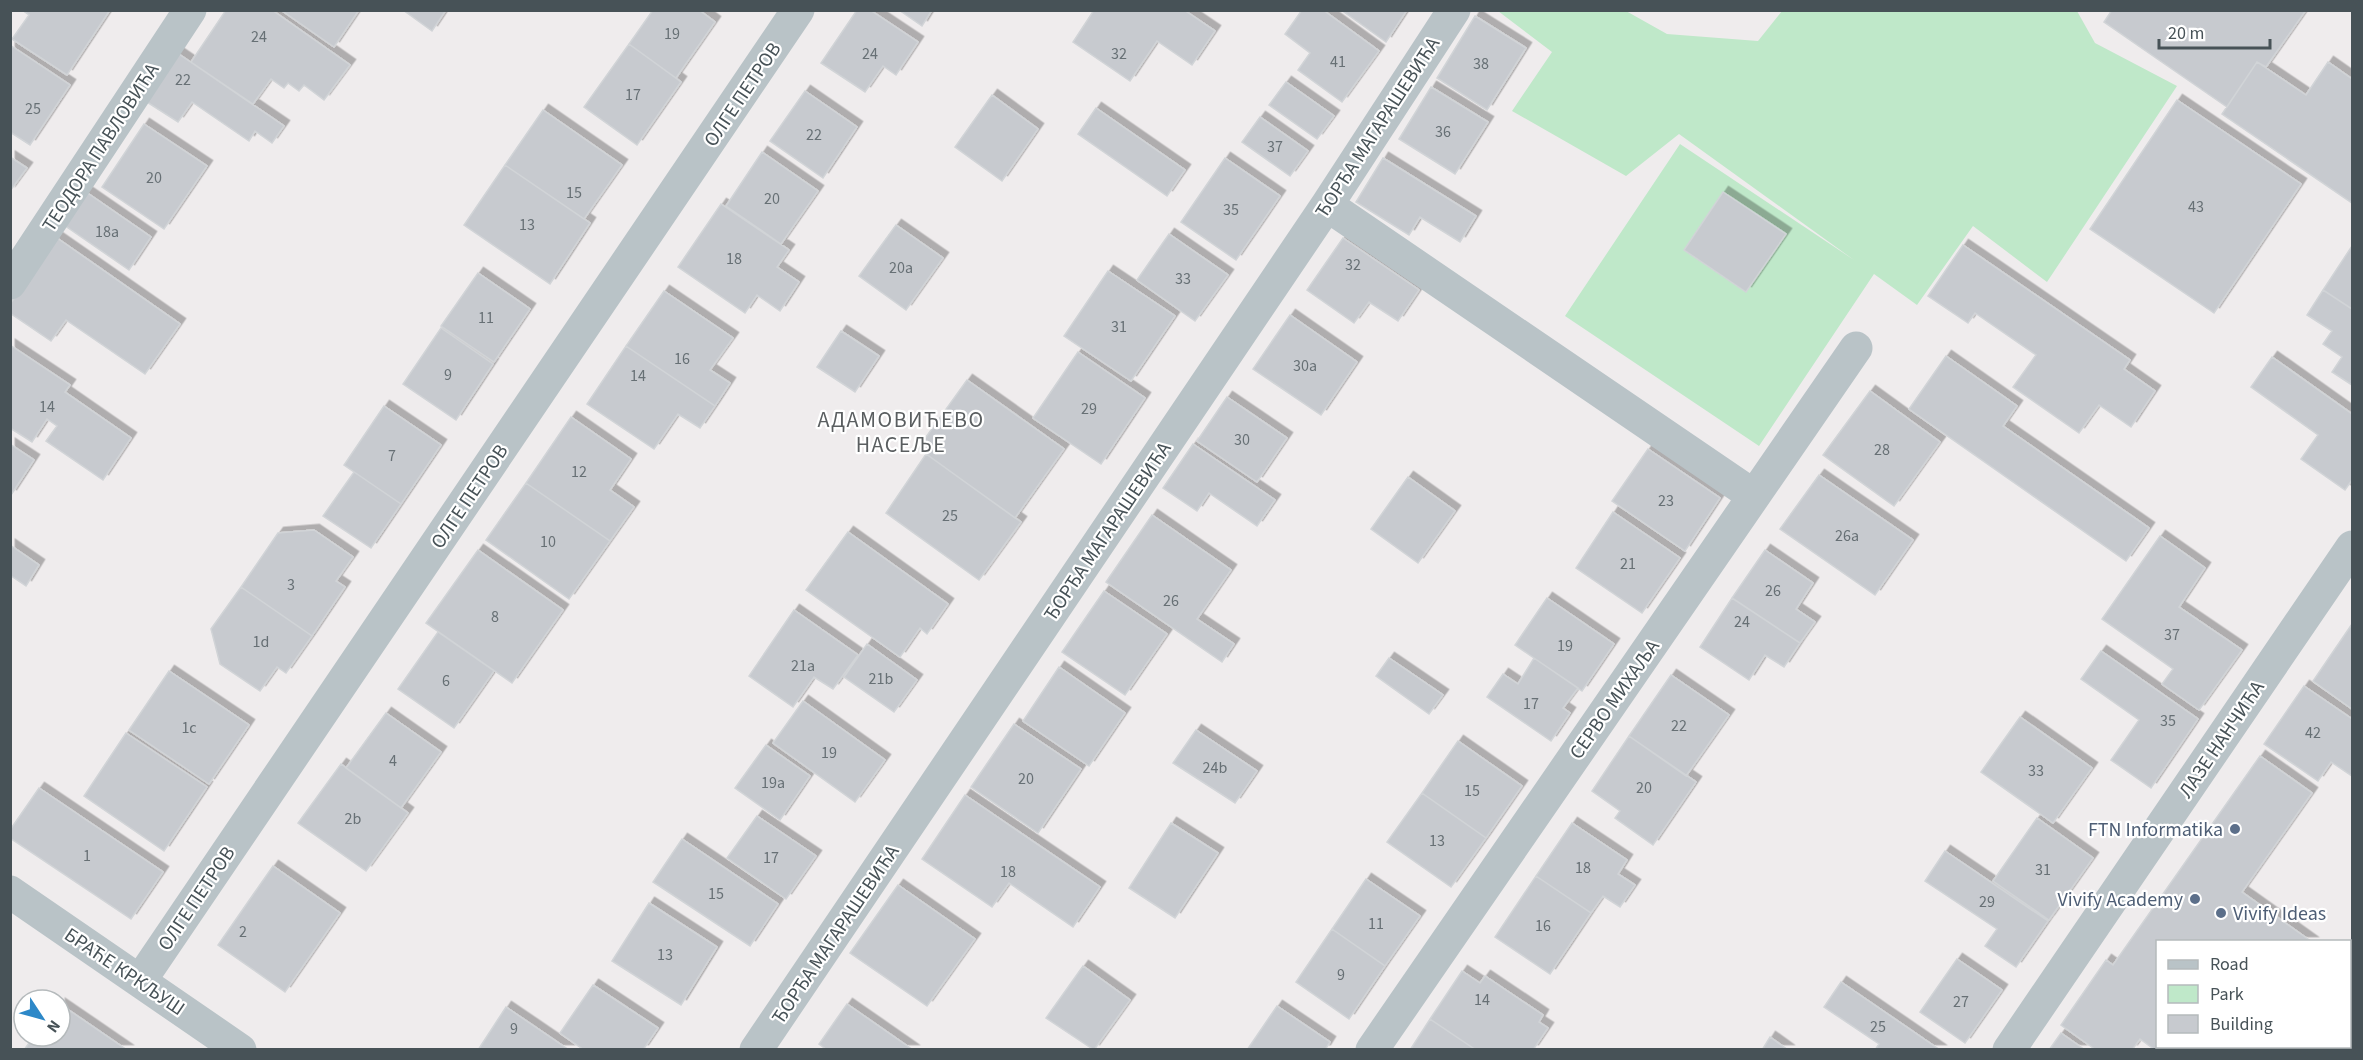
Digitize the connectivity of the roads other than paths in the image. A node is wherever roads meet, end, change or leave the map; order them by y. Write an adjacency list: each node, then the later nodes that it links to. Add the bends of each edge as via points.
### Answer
1 (190, 10): 5 (street, ТЕОДОРА ПАВЛОВИЋА)
2 (798, 10): 10 (street, ОЛГЕ ПЕТРОВ)
3 (1454, 10): 4 (street, ЂОРЂА МАГАРАШЕВИЋА)
4 (1327, 204): 7 (street); 12 (street, ЂОРЂА МАГАРАШЕВИЋА)
5 (10, 283)
6 (1856, 348): 7 (street, СЕРВО МИХАЉА)
7 (1754, 496): 13 (street, СЕРВО МИХАЉА)
8 (2352, 547): 14 (street, ЛАЗЕ НАНЧИЋА)
9 (10, 892): 10 (street, БРАЋЕ КРКЉУШ)
10 (140, 981): 11 (street, БРАЋЕ КРКЉУШ)
11 (240, 1050)
12 (756, 1050)
13 (1372, 1050)
14 (2009, 1050)

